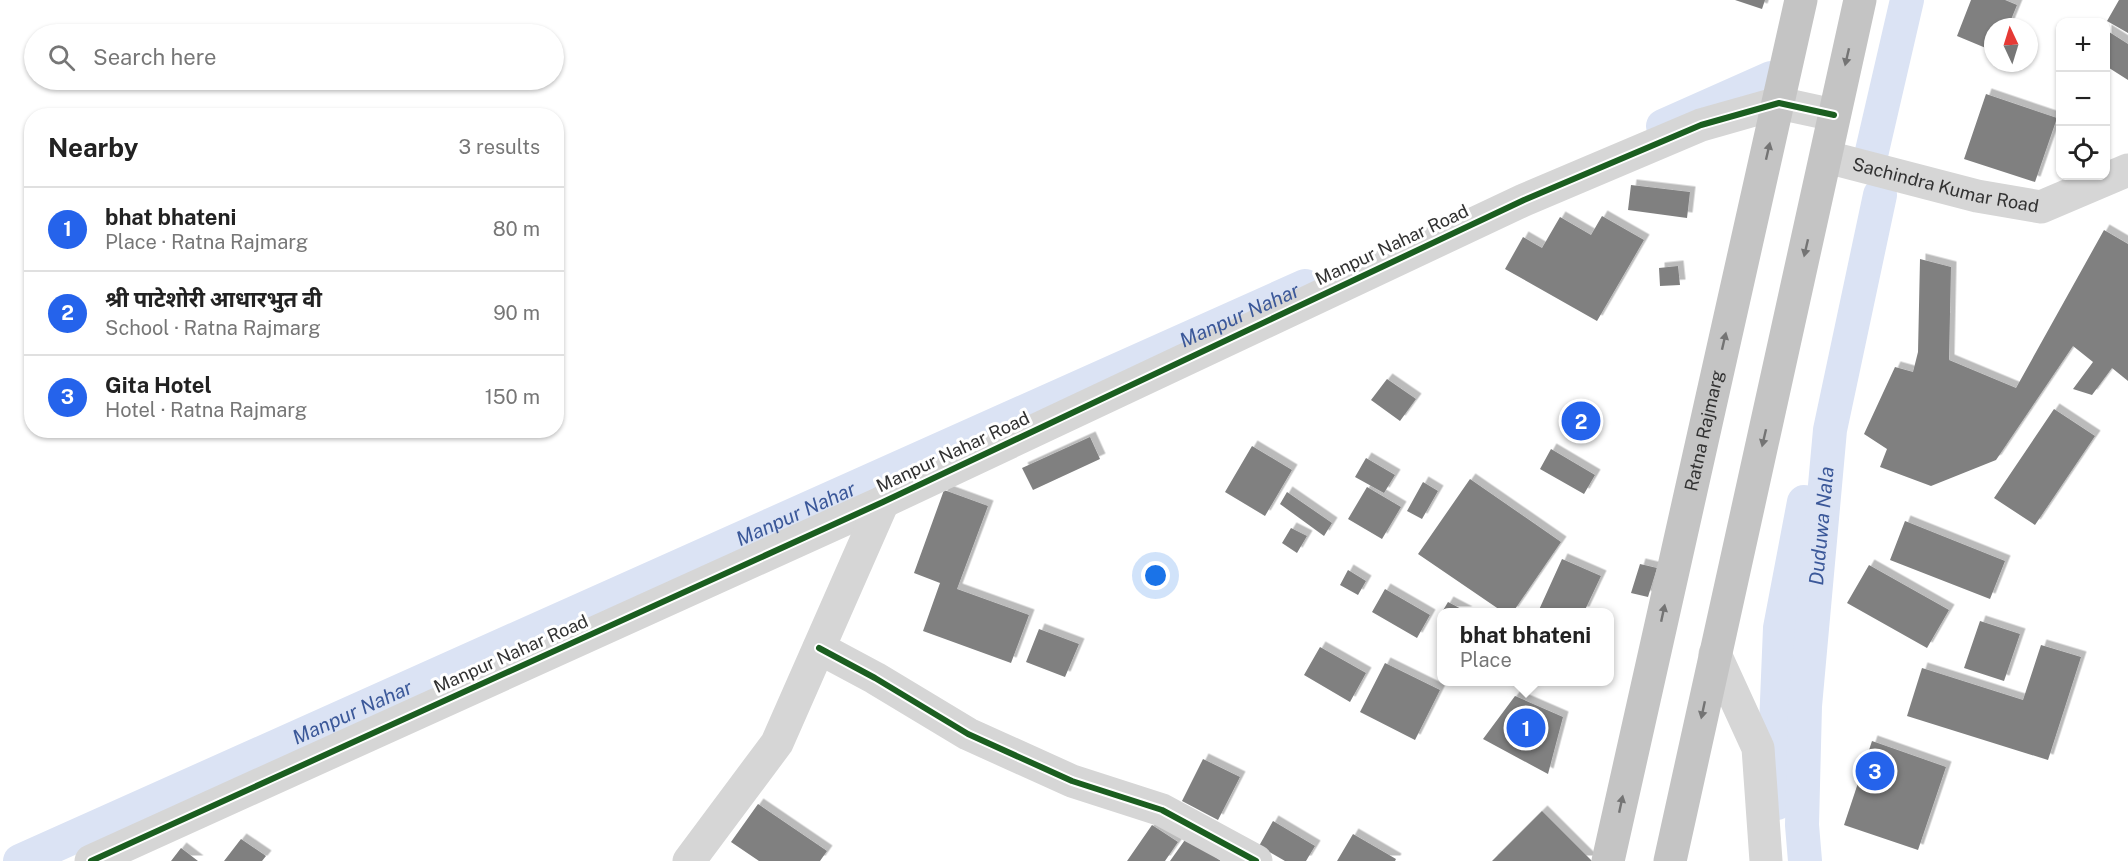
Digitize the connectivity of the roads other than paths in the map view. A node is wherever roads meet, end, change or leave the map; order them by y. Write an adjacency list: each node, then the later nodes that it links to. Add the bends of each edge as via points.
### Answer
1 (1801, 0): 3 (highway, Ratna Rajmarg)
2 (1860, 0): 4 (highway, one-way to 4)
3 (1779, 103): 4 (street, Manpur Nahar Road); 7 (street, Manpur Nahar Road, via 1701,125 1524,200); 13 (highway, Ratna Rajmarg, one-way to 3)
4 (1834, 115): 5 (highway)
5 (1827, 157): 6 (street, Sachindra Kumar Road, via 1977,196 2041,207); 9 (highway, one-way to 9)
6 (2128, 170)
7 (883, 502): 8 (street); 10 (street, Manpur Nahar Road)
8 (819, 648): 11 (street, via 777,743); 12 (street, via 968,734 1072,781 1162,810)
9 (1715, 654): 14 (highway, one-way to 14); 15 (street, via 1758,748)
10 (91, 861)
11 (689, 861)
12 (1256, 861)
13 (1608, 861)
14 (1670, 861)
15 (1766, 861)

